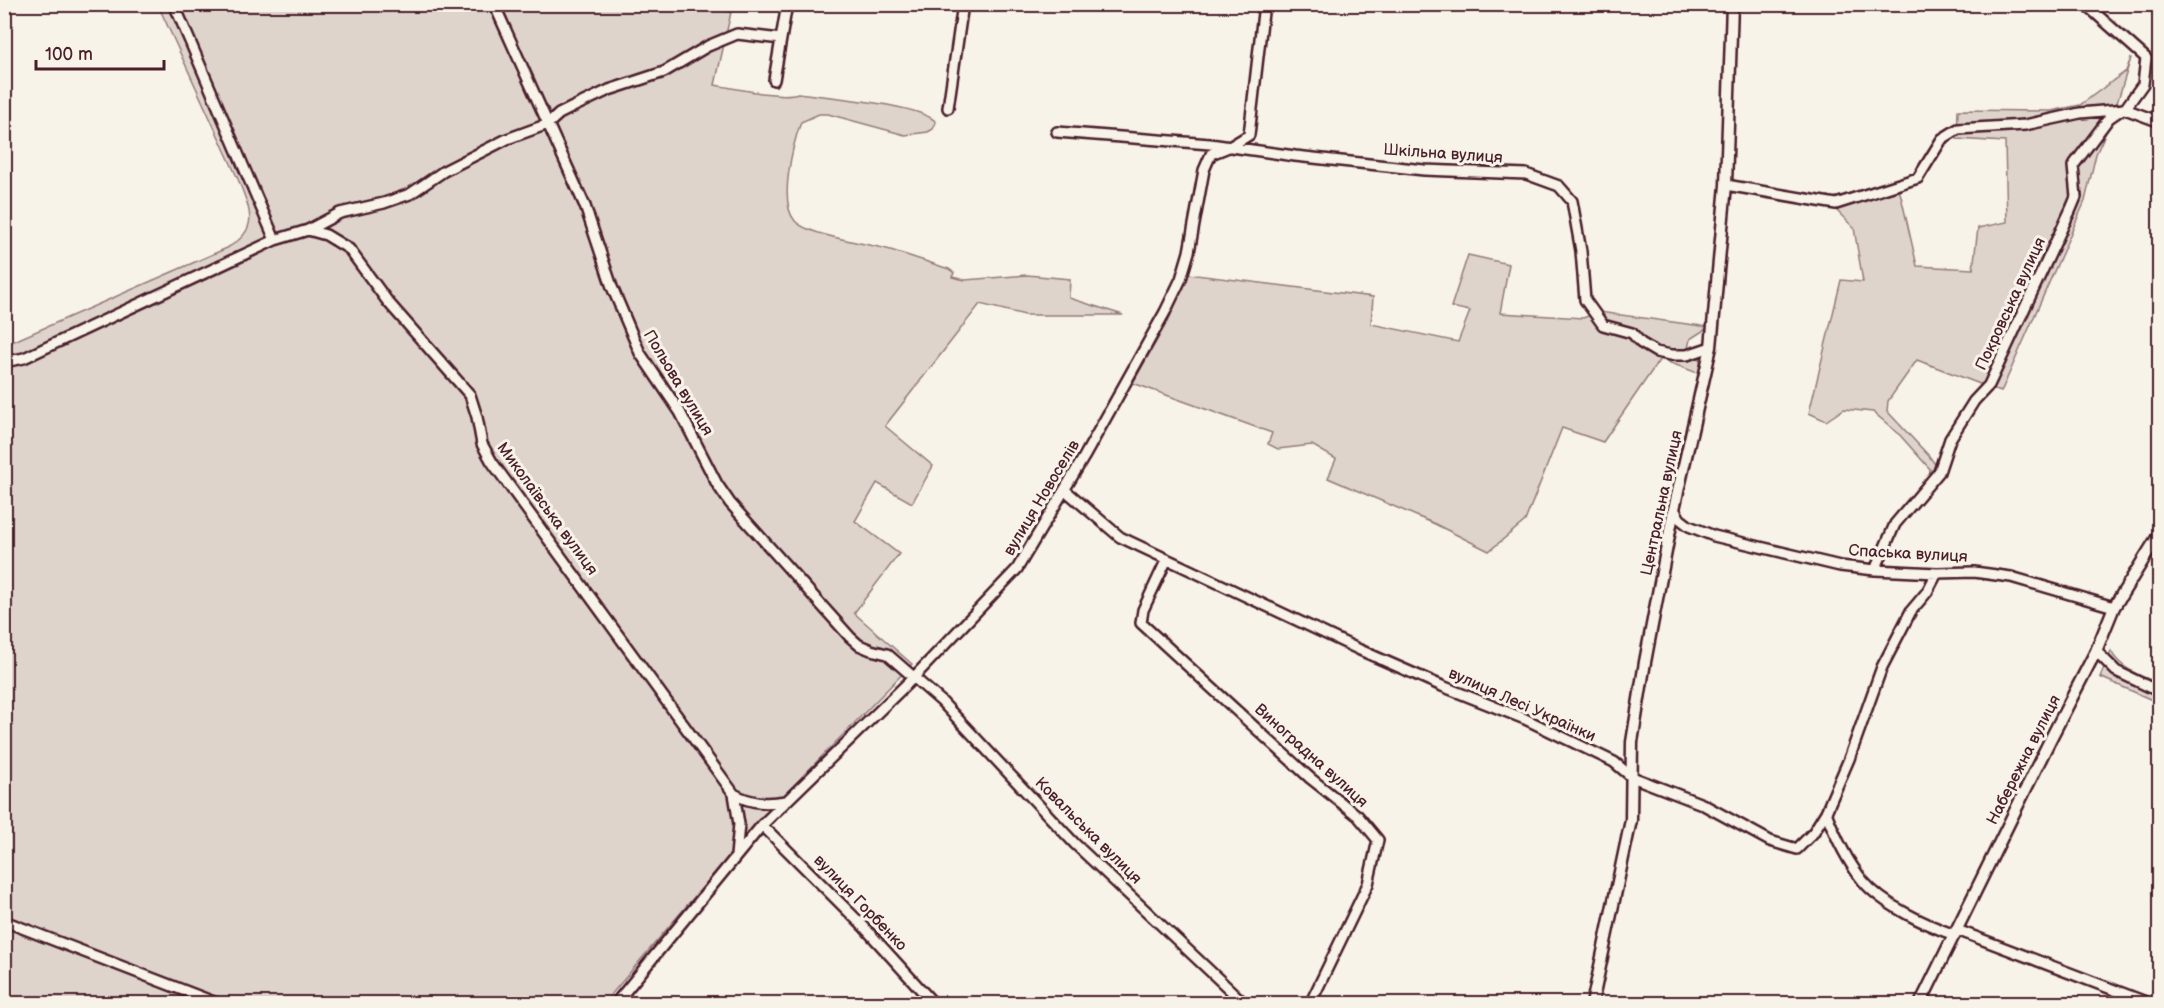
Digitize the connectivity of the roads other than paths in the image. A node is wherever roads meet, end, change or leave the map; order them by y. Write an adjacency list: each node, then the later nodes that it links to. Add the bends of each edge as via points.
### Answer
1 (174, 4): 18 (street)
2 (494, 4): 13 (street, Польова вулиця)
3 (787, 4): 8 (street)
4 (963, 4): 10 (street)
5 (1264, 4): 15 (street, via 1249,135)
6 (1732, 4): 16 (street, Центральна вулиця)
7 (2085, 4): 11 (street, Покровська вулиця, via 2146,58 2143,84)
8 (781, 39): 9 (street); 13 (street, via 737,34 664,72 573,107)
9 (774, 80)
10 (948, 108)
11 (2123, 109): 12 (street); 16 (street, via 2025,125 1958,129 1942,139 1918,178 1836,204); 25 (street, Покровська вулиця, via 2109,118 2073,166 2076,197 1996,371 1950,439 1939,471 1895,524)
12 (2160, 122)
13 (548, 124): 17 (street, via 454,165 410,194 340,213); 29 (street, Польова вулиця, via 585,206 636,345 680,412 717,484 850,637 871,650 887,654)
14 (1057, 132): 15 (street, Шкільна вулиця)
15 (1231, 146): 19 (street, Шкільна вулиця, via 1424,170 1526,174 1559,186 1572,201 1585,300 1603,325 1632,333 1656,352 1686,355); 21 (street, вулиця Новоселів, via 1210,154 1181,279)
16 (1726, 185): 19 (street, Центральна вулиця)
17 (308, 230): 18 (street); 32 (street, Миколаївська вулиця, via 326,235 348,249 388,302 470,395 482,444 492,462)
18 (275, 240): 20 (street, via 24,358)
19 (1711, 347): 22 (street, Центральна вулиця)
20 (4, 362)
21 (1065, 490): 24 (street, вулиця Лесі Українки, via 1120,537); 29 (street, вулиця Новоселів, via 1017,569)
22 (1674, 509): 25 (street, Спаська вулиця, via 1689,526 1714,536 1840,566); 31 (street, Центральна вулиця, via 1644,662 1632,742)
23 (2160, 533): 27 (street, Набережна вулиця)
24 (1167, 560): 31 (street, вулиця Лесі Українки, via 1401,668 1525,718 1614,762); 43 (street, Виноградна вулиця, via 1143,610 1142,623 1310,778 1358,816 1378,840 1368,884)
25 (1875, 570): 26 (street, Спаська вулиця)
26 (1937, 573): 27 (street, Спаська вулиця, via 2011,577); 34 (street, via 1911,611 1882,667)
27 (2114, 608): 28 (street, Набережна вулиця)
28 (2096, 651): 30 (street, via 2116,671); 38 (street, Набережна вулиця)
29 (914, 677): 33 (street, вулиця Новоселів); 42 (street, Ковальська вулиця, via 1075,844)
30 (2160, 692)
31 (1632, 777): 34 (street, вулиця Лесі Українки, via 1702,804 1770,841 1797,849); 44 (street, Центральна вулиця, via 1631,820)
32 (734, 794): 33 (street, via 756,803); 36 (street, Миколаївська вулиця, via 739,824)
33 (786, 801): 35 (street, вулиця Новоселів)
34 (1826, 812): 38 (street, via 1836,837 1864,882 1922,922)
35 (762, 825): 36 (street, вулиця Новоселів); 41 (street, вулиця Горбенко)
36 (736, 856): 40 (street, вулиця Новоселів)
37 (4, 921): 39 (street)
38 (1956, 933): 45 (street, Набережна вулиця); 46 (street)
39 (219, 1004)
40 (615, 1004)
41 (934, 1004)
42 (1245, 1004)
43 (1310, 1004)
44 (1592, 1004)
45 (1920, 1004)
46 (2151, 1004)

